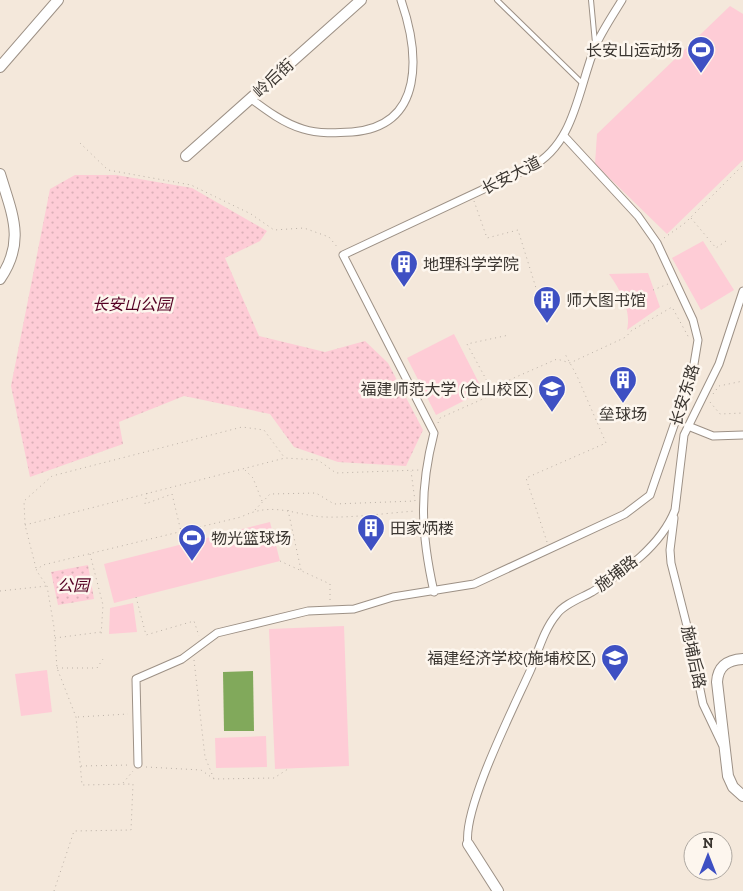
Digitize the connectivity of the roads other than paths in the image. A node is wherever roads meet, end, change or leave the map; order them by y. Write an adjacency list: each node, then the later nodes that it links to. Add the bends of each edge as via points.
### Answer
1 (58, 0): 8 (street)
2 (361, 0): 10 (street, 岭后街)
3 (401, 0): 10 (street, via 410,28 414,60 410,93 394,117 364,131 330,134 295,126)
4 (497, 0): 9 (lane)
5 (591, 0): 7 (lane)
6 (622, 0): 7 (street, 长安大道)
7 (596, 46): 9 (street, 长安大道)
8 (0, 67)
9 (582, 83): 11 (street, 长安大道)
10 (250, 98): 12 (street, 岭后街)
11 (564, 136): 19 (street, 长安大道, via 552,153 539,163 343,255 434,433 425,469 422,511); 19 (street, 长安东路, via 638,216 657,243 693,320 698,340 693,370 650,495 625,514 474,584)
12 (186, 156)
13 (0, 174): 14 (street, via 16,233 12,258)
14 (0, 279)
15 (743, 291): 16 (street, 施埔路, via 721,357)
16 (688, 426): 17 (street, via 713,436); 18 (street, 施埔路, via 681,444)
17 (743, 435)
18 (675, 510): 21 (street, 施埔后路, via 671,564 705,709); 24 (street, 施埔路, via 668,526 649,548 615,576 561,610 554,619 476,797 468,827)
19 (434, 592): 22 (street, 长安东路, via 393,597 354,609 308,611 217,633 182,659 136,679)
20 (743, 659): 21 (street, via 728,662 720,668 718,676)
21 (726, 751): 23 (street, 施埔后路, via 728,776)
22 (138, 764)
23 (743, 796)
24 (468, 844): 25 (street)
25 (498, 891)

